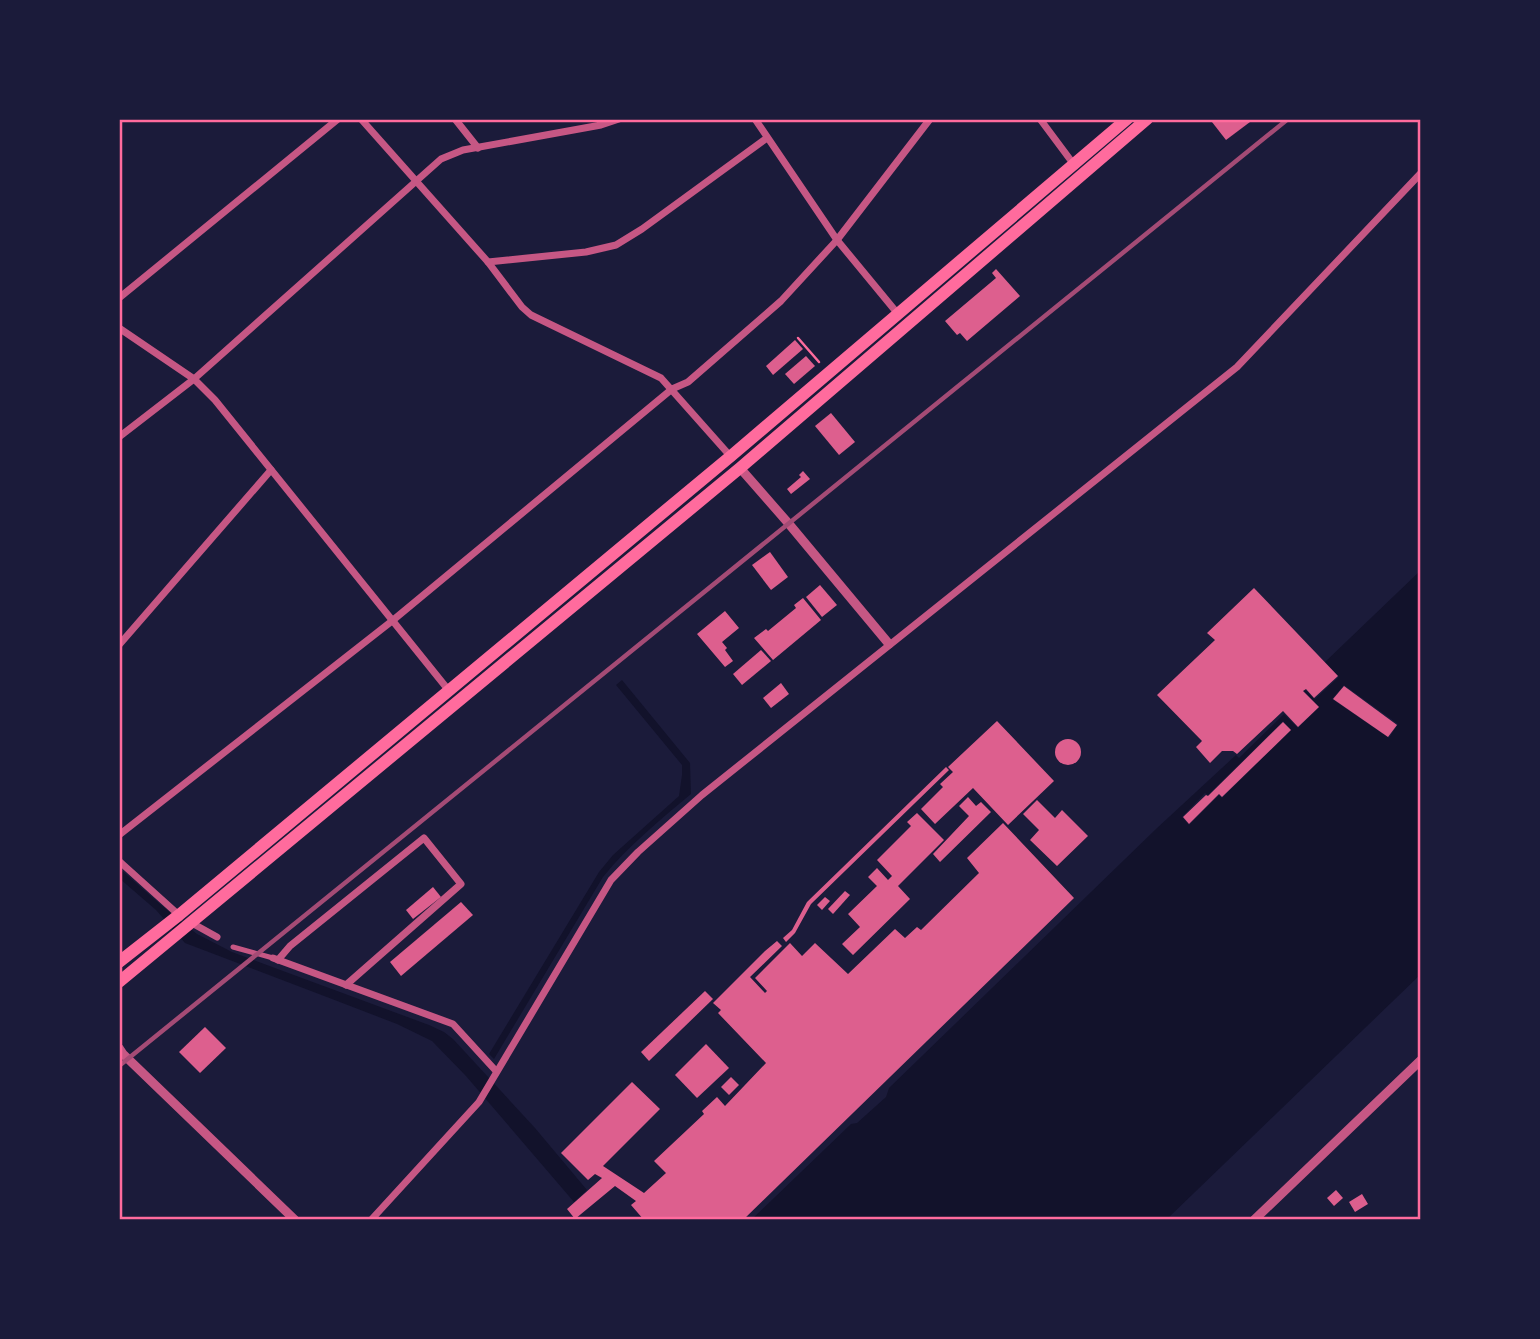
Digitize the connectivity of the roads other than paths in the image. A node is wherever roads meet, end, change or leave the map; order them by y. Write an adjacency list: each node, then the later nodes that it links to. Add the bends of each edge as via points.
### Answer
1 (338, 119): 17 (street)
2 (362, 119): 14 (street)
3 (455, 119): 11 (street)
4 (619, 119): 11 (street)
5 (755, 119): 10 (street)
6 (930, 119): 15 (street)
7 (1040, 119): 12 (street)
8 (1127, 119): 12 (highway)
9 (1146, 119): 12 (highway)
10 (767, 138): 15 (street); 16 (street, via 617,244 586,252)
11 (478, 148): 14 (street, via 440,159)
12 (1078, 170): 18 (highway); 19 (highway)
13 (1421, 173): 28 (street, via 1237,367)
14 (415, 180): 16 (street); 21 (street)
15 (837, 240): 18 (street); 22 (street, via 781,301 688,382)
16 (488, 262): 22 (street, via 531,315 661,378)
17 (119, 298)
18 (899, 314): 19 (street); 24 (highway)
19 (908, 326): 25 (highway)
20 (119, 328): 21 (street)
21 (194, 379): 23 (street); 26 (street)
22 (672, 389): 24 (street); 27 (street)
23 (119, 437)
24 (731, 456): 25 (street); 30 (highway)
25 (740, 468): 28 (street); 30 (highway)
26 (271, 470): 27 (street); 29 (street)
27 (392, 621): 30 (street); 31 (street)
28 (889, 644): 42 (street, via 702,795 611,880)
29 (119, 645)
30 (453, 695): 33 (highway)
31 (119, 835)
32 (119, 862): 33 (street)
33 (185, 919): 34 (street); 37 (highway); 38 (highway)
34 (216, 937)
35 (233, 947): 36 (street)
36 (275, 959): 39 (street); 39 (street, via 424,838 461,884)
37 (119, 961)
38 (119, 982)
39 (346, 985): 42 (street, via 453,1024)
40 (119, 1048): 43 (street)
41 (1421, 1060): 45 (street)
42 (496, 1071): 44 (street, via 479,1101)
43 (295, 1220)
44 (371, 1220)
45 (1254, 1220)

